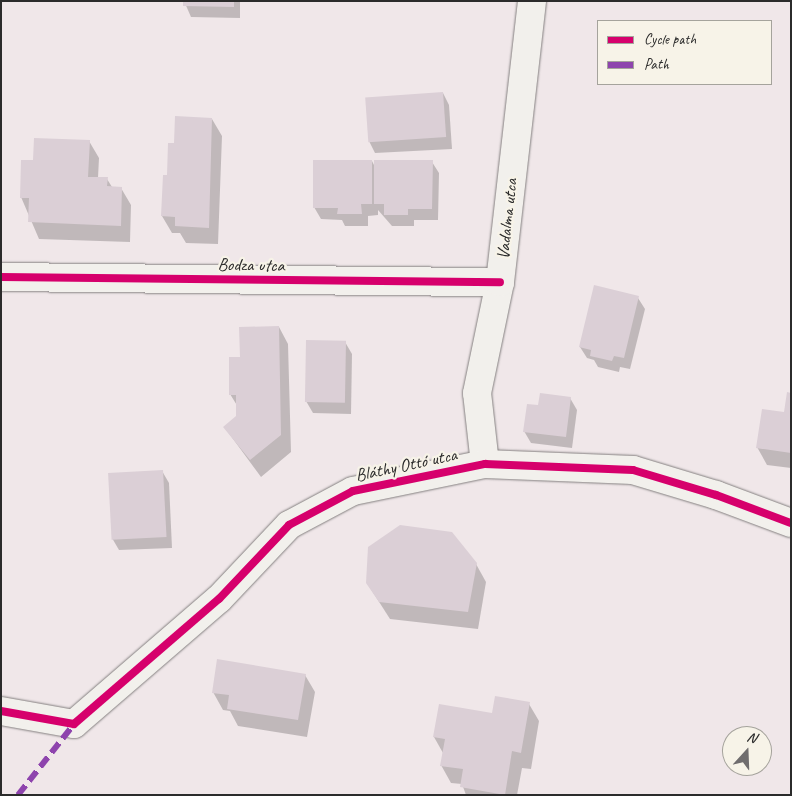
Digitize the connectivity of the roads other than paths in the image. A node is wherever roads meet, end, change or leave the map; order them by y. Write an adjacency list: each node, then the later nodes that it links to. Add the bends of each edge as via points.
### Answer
1 (532, 1): 3 (street, Vadalma utca)
2 (1, 277): 3 (street, Bodza utca)
3 (500, 282): 4 (street, Vadalma utca, via 477,393)
4 (485, 464): 5 (street, Bláthy Ottó utca, via 633,470 716,495); 6 (street, Bláthy Ottó utca, via 353,490 289,525 219,599 74,724)
5 (791, 523)
6 (1, 711)

